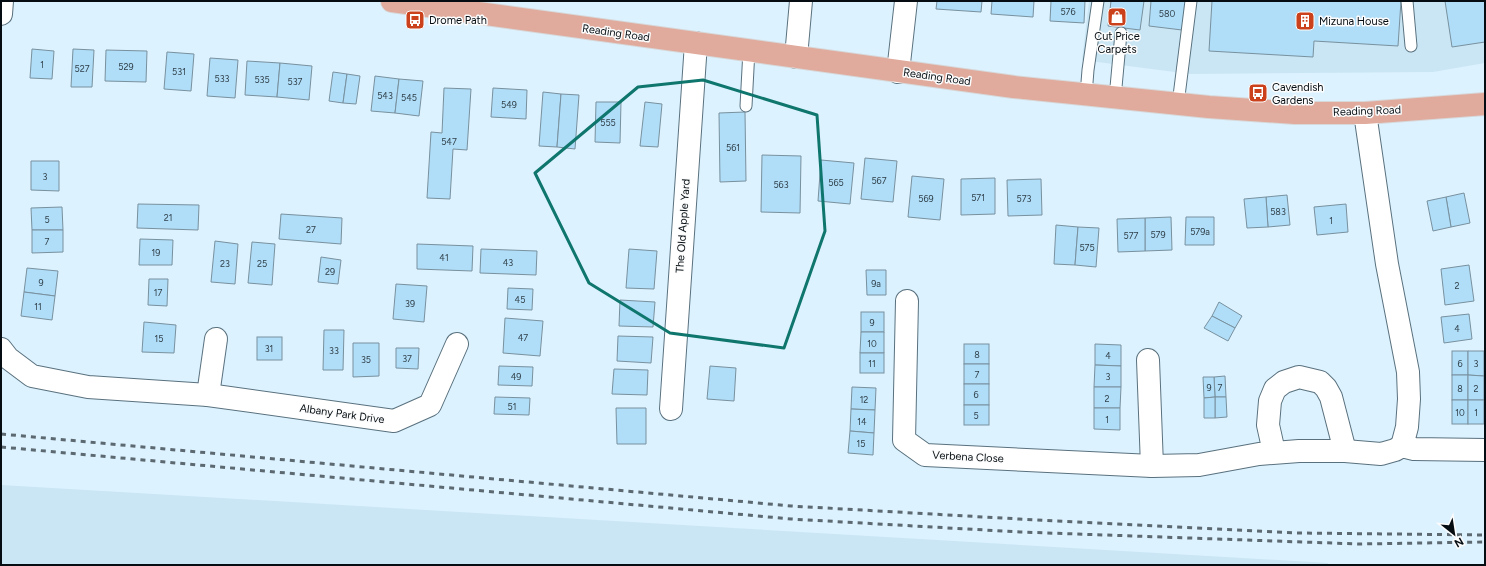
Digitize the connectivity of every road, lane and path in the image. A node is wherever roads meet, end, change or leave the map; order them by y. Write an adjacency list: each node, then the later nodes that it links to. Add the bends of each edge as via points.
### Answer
1 (2, 1): 8 (street)
2 (392, 1): 10 (main road, Reading Road, via 498,12)
3 (801, 1): 13 (street)
4 (906, 1): 14 (street)
5 (1098, 1): 15 (lane)
6 (1191, 1): 17 (lane)
7 (1407, 1): 11 (lane)
8 (1, 14)
9 (1121, 33): 16 (lane)
10 (696, 44): 12 (main road, Reading Road); 27 (street, The Old Apple Yard)
11 (1411, 46)
12 (749, 50): 13 (main road, Reading Road); 19 (lane)
13 (796, 57): 14 (main road, Reading Road)
14 (898, 72): 15 (main road, Reading Road)
15 (1086, 95): 16 (main road, Reading Road)
16 (1115, 98): 17 (main road, Reading Road)
17 (1178, 104): 20 (main road, Reading Road, via 1295,113)
18 (1485, 104): 20 (main road, Reading Road)
19 (746, 106)
20 (1365, 113): 28 (street, via 1387,264 1408,372 1407,426)
21 (906, 301): 32 (street, Verbena Close, via 904,440 925,455)
22 (216, 339): 26 (street)
23 (457, 344): 26 (street, Albany Park Drive, via 430,405 394,421)
24 (1, 349): 26 (street, Albany Park Drive, via 8,358 32,376 88,387)
25 (1148, 360): 32 (street)
26 (208, 395)
27 (671, 410)
28 (1402, 446): 29 (street, via 1414,449); 30 (street, via 1381,454)
29 (1485, 450)
30 (1345, 451): 31 (street); 31 (street, via 1331,397 1326,388 1320,382 1299,377 1284,382 1275,389 1270,401 1268,425)
31 (1274, 452): 32 (street, Verbena Close, via 1199,465)
32 (1152, 466)

